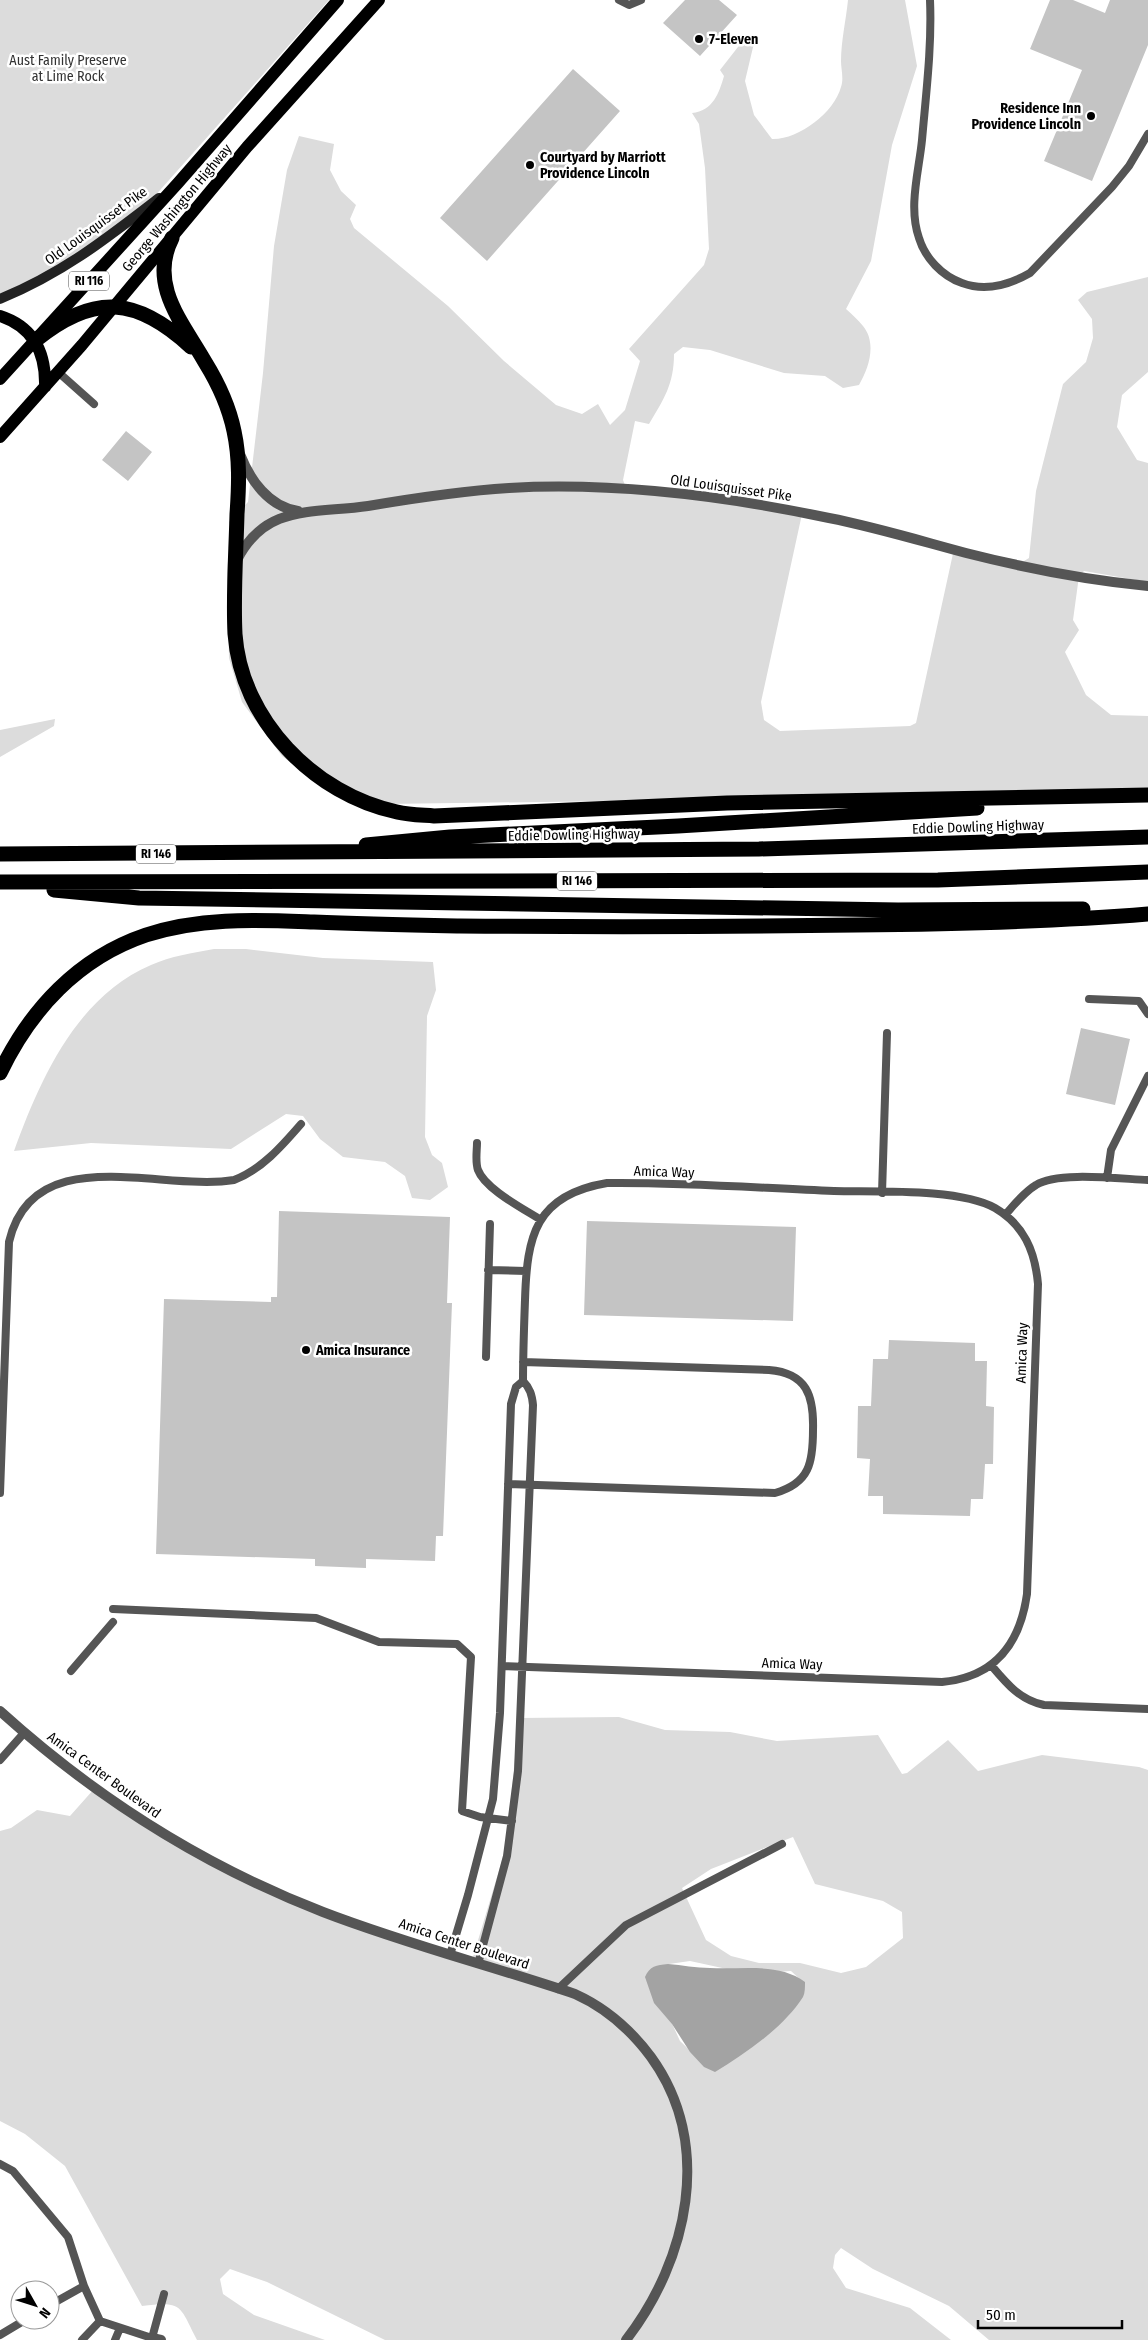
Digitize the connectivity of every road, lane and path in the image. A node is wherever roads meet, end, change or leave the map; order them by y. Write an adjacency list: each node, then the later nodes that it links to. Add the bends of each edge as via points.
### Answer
1 (338, 0): 7 (main road, George Washington Highway / RI 116)
2 (379, 0): 8 (main road, George Washington Highway / RI 116, via 253,140)
3 (619, 0): 4 (lane, via 630,4)
4 (642, 0)
5 (930, 0): 6 (lane, via 915,219 925,251 947,276 964,284 984,287 1014,282 1030,273 1112,187)
6 (1148, 134)
7 (178, 184): 9 (street, Old Louisquisset Pike, via 72,263); 12 (main road, George Washington Highway / RI 116)
8 (172, 238): 10 (main road, George Washington Highway / RI 116); 13 (highway, via 163,266 164,287)
9 (0, 299)
10 (115, 306): 12 (highway, via 77,314); 13 (highway, via 136,310 155,319 185,341); 14 (main road, George Washington Highway / RI 116)
11 (0, 316): 12 (main road, via 21,325)
12 (36, 340): 15 (main road, George Washington Highway / RI 116); 16 (main road, via 44,365)
13 (206, 362): 19 (highway, via 223,397)
14 (58, 372): 16 (main road, George Washington Highway / RI 116); 17 (lane)
15 (0, 379)
16 (45, 387): 18 (main road, George Washington Highway / RI 116)
17 (94, 404)
18 (0, 437)
19 (236, 444): 20 (street, via 260,488 278,504); 21 (highway, via 239,476)
20 (304, 512): 21 (street, Old Louisquisset Pike, via 268,523 246,544); 22 (street, Old Louisquisset Pike, via 510,488 662,492 792,510 998,560 1087,578)
21 (236, 563): 23 (highway, via 234,616 238,655 260,712 286,748 314,774 345,793 389,810 434,816 717,803)
22 (1148, 586)
23 (1148, 797): 25 (highway, via 403,840)
24 (1148, 837): 25 (highway, Eddie Dowling Highway / RI 146, via 813,848)
25 (311, 853): 26 (highway, Eddie Dowling Highway / RI 146)
26 (0, 854)
27 (1148, 872): 28 (highway, RI 146, via 928,880)
28 (3, 882): 29 (highway, via 48,890 139,898 938,911)
29 (1148, 909)
30 (1148, 914): 34 (highway, via 1052,921 791,926 423,926 254,920 207,922 143,936 86,965 42,1006 18,1038)
31 (1089, 999): 32 (lane, via 1139,1001)
32 (1148, 1014)
33 (888, 1032): 40 (lane)
34 (0, 1073)
35 (1148, 1076): 38 (lane, via 1111,1150)
36 (301, 1124): 51 (lane, via 263,1163 234,1180 75,1178 47,1188 26,1204 12,1231 8,1253)
37 (477, 1142): 42 (lane, via 477,1164 481,1176)
38 (1107, 1178): 39 (lane); 41 (lane, via 1045,1180 1029,1189)
39 (1148, 1180)
40 (882, 1193): 41 (lane, Amica Way, via 970,1199); 42 (lane, Amica Way, via 607,1183 566,1196 555,1203)
41 (1005, 1215): 54 (lane, Amica Way, via 1021,1231 1031,1248 1037,1293 1026,1594 1021,1624 1015,1637)
42 (541, 1220): 45 (lane, Amica Way, via 531,1242)
43 (490, 1224): 44 (lane)
44 (488, 1270): 45 (lane); 46 (lane)
45 (526, 1271): 47 (lane, Amica Way)
46 (486, 1357)
47 (523, 1362): 48 (lane, Amica Way); 50 (lane, via 778,1371 794,1377 807,1390 814,1417 813,1450 808,1470 794,1485 776,1493)
48 (523, 1381): 49 (lane, Amica Way, via 516,1387 511,1404); 50 (lane, Amica Way, via 532,1395 533,1405)
49 (508, 1484): 50 (lane); 55 (lane, Amica Way)
50 (530, 1485): 56 (lane, Amica Way)
51 (0, 1493)
52 (113, 1609): 62 (lane, via 316,1618 379,1642 457,1644 471,1657 462,1811)
53 (113, 1622): 57 (lane)
54 (991, 1665): 56 (lane, Amica Way, via 966,1678 942,1682); 58 (lane, via 1013,1690 1033,1703)
55 (502, 1666): 56 (lane, Amica Way); 62 (lane, Amica Way, via 496,1768)
56 (523, 1667): 63 (lane, Amica Way)
57 (71, 1671)
58 (1148, 1709)
59 (0, 1712): 60 (street, Amica Center Boulevard)
60 (24, 1733): 61 (lane); 65 (street, Amica Center Boulevard, via 105,1796 218,1865 322,1912)
61 (0, 1760)
62 (487, 1818): 63 (lane); 65 (lane, Amica Way)
63 (512, 1821): 66 (lane, Amica Way, via 501,1883)
64 (782, 1844): 67 (lane, via 626,1926)
65 (450, 1955): 66 (street, Amica Center Boulevard)
66 (478, 1964): 67 (street, Amica Center Boulevard)
67 (558, 1989): 77 (street, Amica Center Boulevard, via 598,2006 634,2036 668,2084 686,2140 686,2198 677,2239 656,2294)
68 (0, 2164): 69 (lane, via 13,2171 68,2237)
69 (84, 2286): 71 (lane); 72 (lane)
70 (164, 2294): 74 (lane)
71 (60, 2299)
72 (100, 2321): 73 (lane); 75 (lane)
73 (120, 2328): 74 (lane); 76 (lane)
74 (155, 2339)
75 (82, 2340)
76 (115, 2340)
77 (626, 2340)

